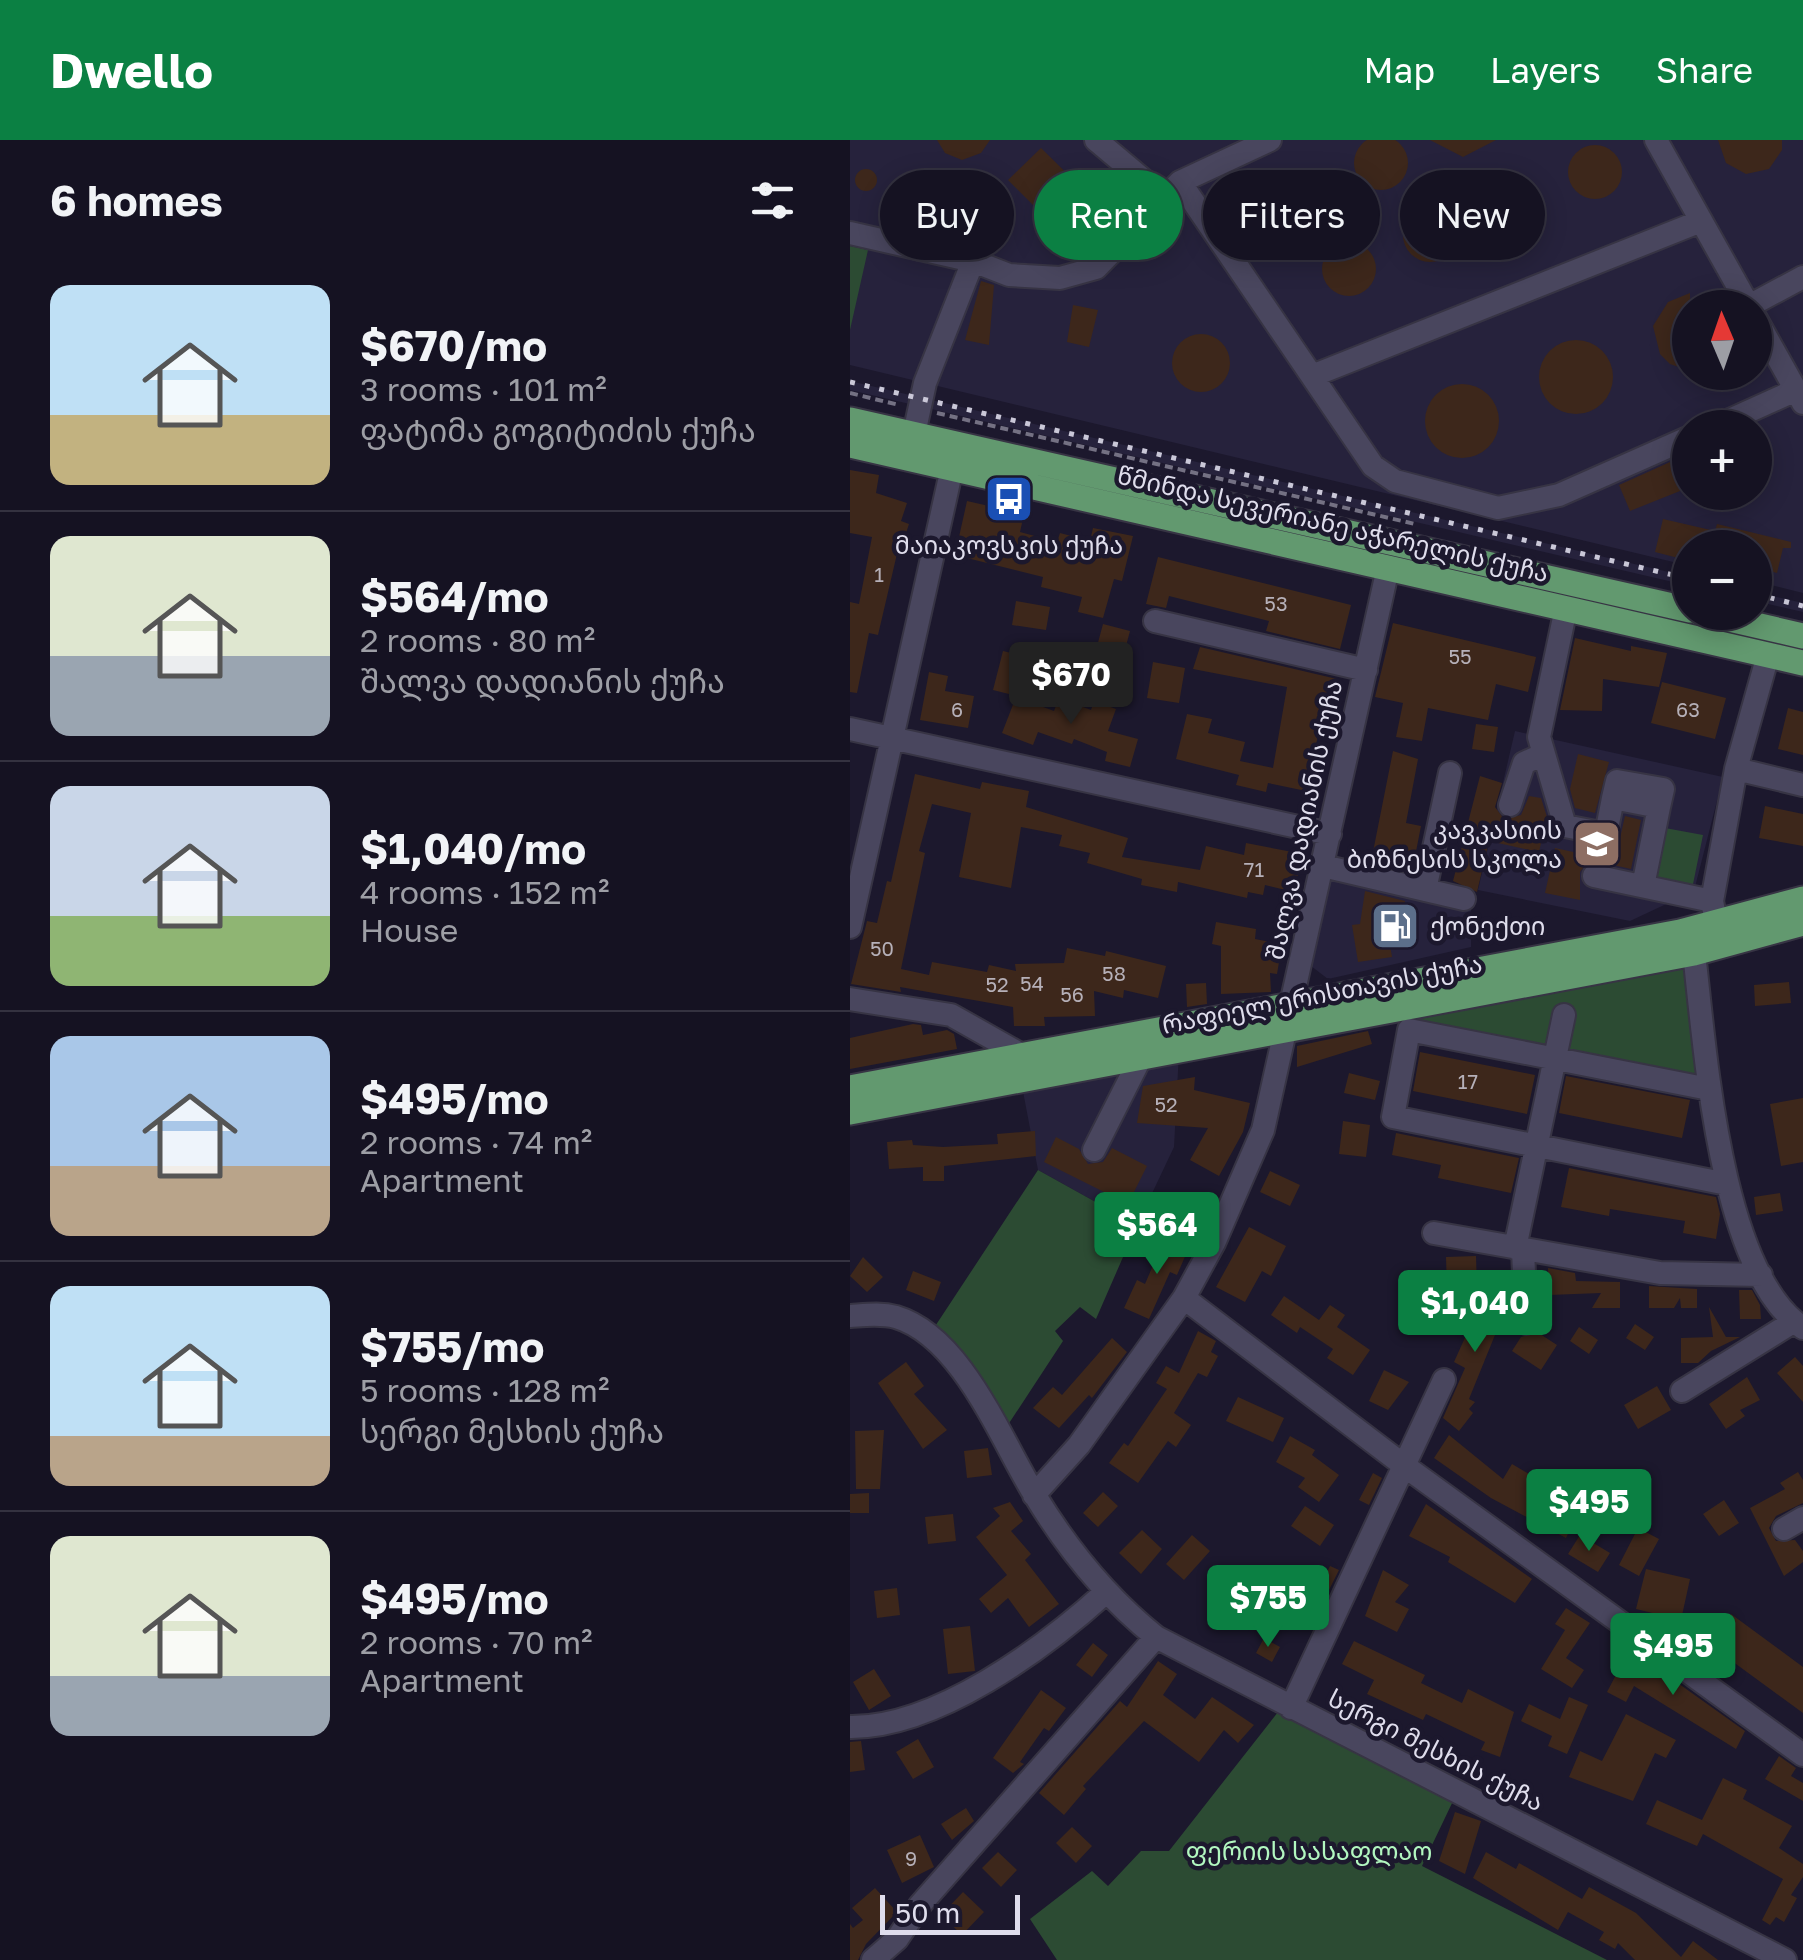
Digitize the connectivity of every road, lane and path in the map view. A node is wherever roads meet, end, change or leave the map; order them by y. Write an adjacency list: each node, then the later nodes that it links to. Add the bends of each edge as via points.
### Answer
1 (1096, 140): 4 (street)
2 (1270, 140): 5 (street)
3 (1656, 140): 7 (street)
4 (1142, 170)
5 (1183, 184)
6 (1183, 205): 15 (street)
7 (1701, 221): 12 (street); 15 (street)
8 (850, 233): 10 (street)
9 (1104, 260): 10 (street, via 1060,278 1009,275)
10 (973, 261): 20 (street, via 925,383)
11 (1803, 277): 13 (street)
12 (1740, 290)
13 (1772, 297)
14 (1772, 348): 17 (street)
15 (1312, 376): 22 (street, via 1373,466 1395,481 1498,508 1559,495)
16 (850, 393): 20 (path)
17 (1799, 397): 18 (street)
18 (1763, 410)
19 (850, 420): 20 (main road, წმინდა სევერიანე აჭარელის ქუჩა)
20 (917, 422): 24 (path); 26 (main road, წმინდა სევერიანე აჭარელის ქუჩა)
21 (850, 444): 23 (main road, წმინდა სევერიანე აჭარელის ქუჩა)
22 (1672, 445)
23 (952, 468): 25 (main road, წმინდა სევერიანე აჭარელის ქუჩა); 35 (street)
24 (1431, 527)
25 (1388, 568): 27 (main road, წმინდა სევერიანე აჭარელის ქუჩა); 33 (street, შალვა დადიანის ქუჩა)
26 (1672, 606)
27 (1566, 608): 31 (main road, წმინდა სევერიანე აჭარელის ქუჩა); 36 (street, via 1540,735)
28 (1155, 622): 33 (street)
29 (1772, 629): 30 (main road)
30 (1803, 636)
31 (1768, 655): 32 (main road, წმინდა სევერიანე აჭარელის ქუჩა); 37 (street)
32 (1803, 663)
33 (1366, 670): 41 (street, შალვა დადიანის ქუჩა)
34 (850, 729): 35 (street)
35 (894, 739): 41 (street); 50 (street)
36 (1544, 754): 40 (street, via 1524,764); 44 (street, via 1565,826 1606,834 1613,798 1659,808)
37 (1736, 769): 39 (street); 48 (street)
38 (1450, 774): 45 (street)
39 (1803, 786)
40 (1510, 805)
41 (1330, 834): 42 (street, შალვა დადიანის ქუჩა)
42 (1323, 866): 45 (street); 53 (street, შალვა დადიანის ქუჩა)
43 (1594, 876): 44 (street)
44 (1643, 886): 48 (street)
45 (1425, 890): 47 (street)
46 (1803, 899): 48 (main road, რაფიელ ერისთავის ქუჩა)
47 (1464, 900)
48 (1714, 912): 53 (main road, რაფიელ ერისთავის ქუჩა)
49 (1803, 923): 51 (main road, რაფიელ ერისთავის ქუჩა)
50 (850, 927)
51 (1694, 953): 55 (main road, რაფიელ ერისთავის ქუჩა); 60 (street)
52 (850, 999): 56 (street, via 951,1015)
53 (1292, 1004): 55 (street, შალვა დადიანის ქუჩა); 56 (main road, რაფიელ ერისთავის ქუჩა)
54 (1564, 1016): 58 (street)
55 (1288, 1032): 57 (main road, რაფიელ ერისთავის ქუჩა); 68 (street, შალვა დადიანის ქუჩა, via 1262,1130)
56 (1020, 1054): 59 (main road, რაფიელ ერისთავის ქუჩა)
57 (1140, 1059): 61 (main road, რაფიელ ერისთავის ქუჩა); 63 (street)
58 (1555, 1059): 60 (street); 62 (street); 62 (street, via 1409,1030 1393,1118)
59 (850, 1088)
60 (1709, 1089): 64 (street)
61 (850, 1112)
62 (1538, 1146): 64 (street); 66 (street)
63 (1094, 1150)
64 (1727, 1184): 67 (street)
65 (1434, 1233): 66 (street)
66 (1519, 1248): 67 (street, via 1660,1274); 70 (street)
67 (1761, 1276): 71 (street)
68 (1184, 1298): 74 (street); 75 (street, შალვა დადიანის ქუჩა, via 1079,1445)
69 (850, 1316): 75 (street, სერგი მესხის ქუჩა, via 899,1318 942,1350 987,1406)
70 (1526, 1323)
71 (1798, 1325): 73 (street)
72 (1444, 1380): 74 (street)
73 (1682, 1391)
74 (1406, 1467): 78 (street); 80 (street)
75 (1034, 1495): 76 (street, სერგი მესხის ქუჩა)
76 (1105, 1593): 77 (street, სერგი მესხის ქუჩა); 79 (street, via 940,1705 879,1728)
77 (1156, 1637): 78 (street, სერგი მესხის ქუჩა); 81 (street, via 920,1905)
78 (1291, 1708): 83 (street, სერგი მესხის ქუჩა)
79 (850, 1727)
80 (1803, 1755)
81 (899, 1950): 82 (street)
82 (873, 1960)
83 (1785, 1960)

